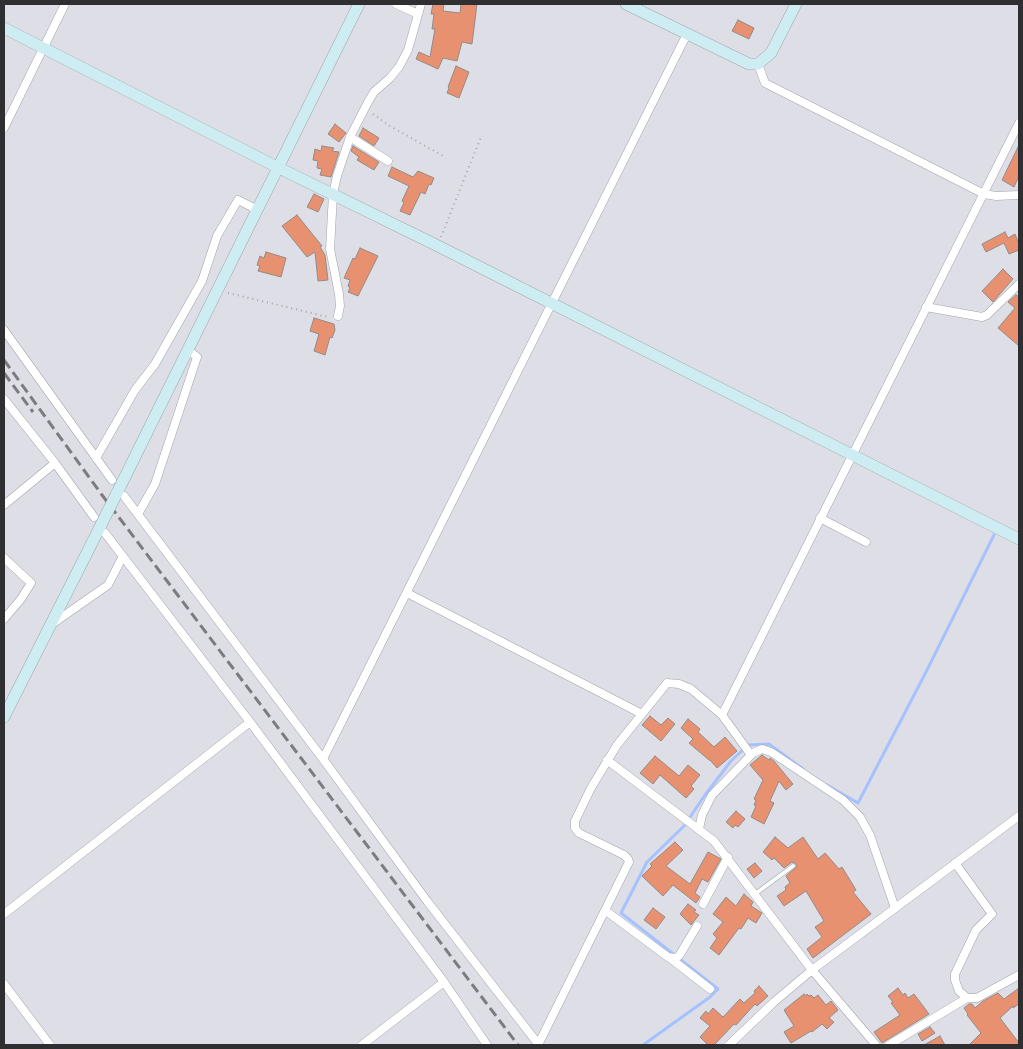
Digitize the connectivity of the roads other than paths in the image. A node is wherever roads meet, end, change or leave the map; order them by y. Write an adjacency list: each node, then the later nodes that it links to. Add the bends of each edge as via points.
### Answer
1 (66, 4): 10 (street)
2 (359, 4): 16 (street)
3 (396, 4): 7 (street)
4 (421, 4): 7 (street)
5 (626, 4): 9 (street)
6 (796, 4): 11 (street, via 776,44)
7 (418, 14): 14 (street, via 400,66 374,92)
8 (4, 28): 10 (street)
9 (686, 34): 11 (street, via 740,61); 22 (street)
10 (44, 48): 13 (street); 16 (street)
11 (758, 64): 18 (street, via 765,83)
12 (1019, 123): 18 (street)
13 (4, 128)
14 (350, 137): 15 (street); 17 (street)
15 (388, 161)
16 (277, 167): 17 (street); 20 (street)
17 (333, 194): 22 (street); 24 (street, via 330,249 339,294)
18 (984, 194): 19 (street); 23 (street)
19 (1019, 195)
20 (256, 209): 26 (street); 29 (street, via 238,200 217,236 202,281)
21 (1019, 284): 23 (street, via 982,317)
22 (551, 304): 28 (street); 41 (street)
23 (926, 307): 28 (street)
24 (338, 316)
25 (4, 330): 29 (street)
26 (188, 349): 32 (street); 34 (street, via 197,357 155,484)
27 (4, 399): 30 (street)
28 (852, 455): 35 (street); 37 (street)
29 (96, 458): 31 (street)
30 (55, 463): 33 (street); 36 (street)
31 (112, 480)
32 (120, 495): 34 (street); 36 (street, bridge)
33 (4, 505)
34 (138, 514): 49 (street)
35 (820, 518): 38 (street); 45 (street)
36 (100, 524): 39 (street); 43 (street)
37 (1019, 540)
38 (866, 542)
39 (123, 556): 43 (street, via 108,585); 47 (street)
40 (4, 558): 42 (street, via 31,583)
41 (407, 593): 44 (street); 49 (street)
42 (4, 619)
43 (50, 626): 46 (street)
44 (642, 714): 45 (street, via 667,683 672,683 691,689); 50 (street)
45 (722, 714): 48 (street)
46 (4, 717)
47 (250, 722): 60 (street); 65 (street)
48 (751, 755): 52 (street, via 712,795); 58 (street, via 762,749 771,752 851,806 870,835)
49 (323, 758): 72 (street, via 427,901)
50 (606, 760): 52 (street); 59 (street, via 575,821 579,833 628,858 628,867)
51 (1019, 816): 54 (street)
52 (699, 829): 53 (street)
53 (728, 857): 56 (street); 57 (street)
54 (955, 863): 58 (street); 68 (street, via 992,914 976,930 955,974 959,991)
55 (792, 866): 56 (lane)
56 (754, 895): 63 (street)
57 (703, 904)
58 (895, 908): 63 (street)
59 (606, 911): 62 (street); 72 (street)
60 (4, 914)
61 (697, 926): 62 (street, via 679,956)
62 (668, 957): 67 (street)
63 (812, 970): 73 (street); 74 (street)
64 (1019, 975): 68 (street, via 977,998)
65 (444, 982): 70 (street); 71 (street)
66 (4, 984): 69 (street)
67 (710, 989)
68 (967, 998): 75 (street)
69 (50, 1045)
70 (362, 1045)
71 (487, 1045)
72 (539, 1045)
73 (730, 1045)
74 (876, 1045)
75 (889, 1045)

